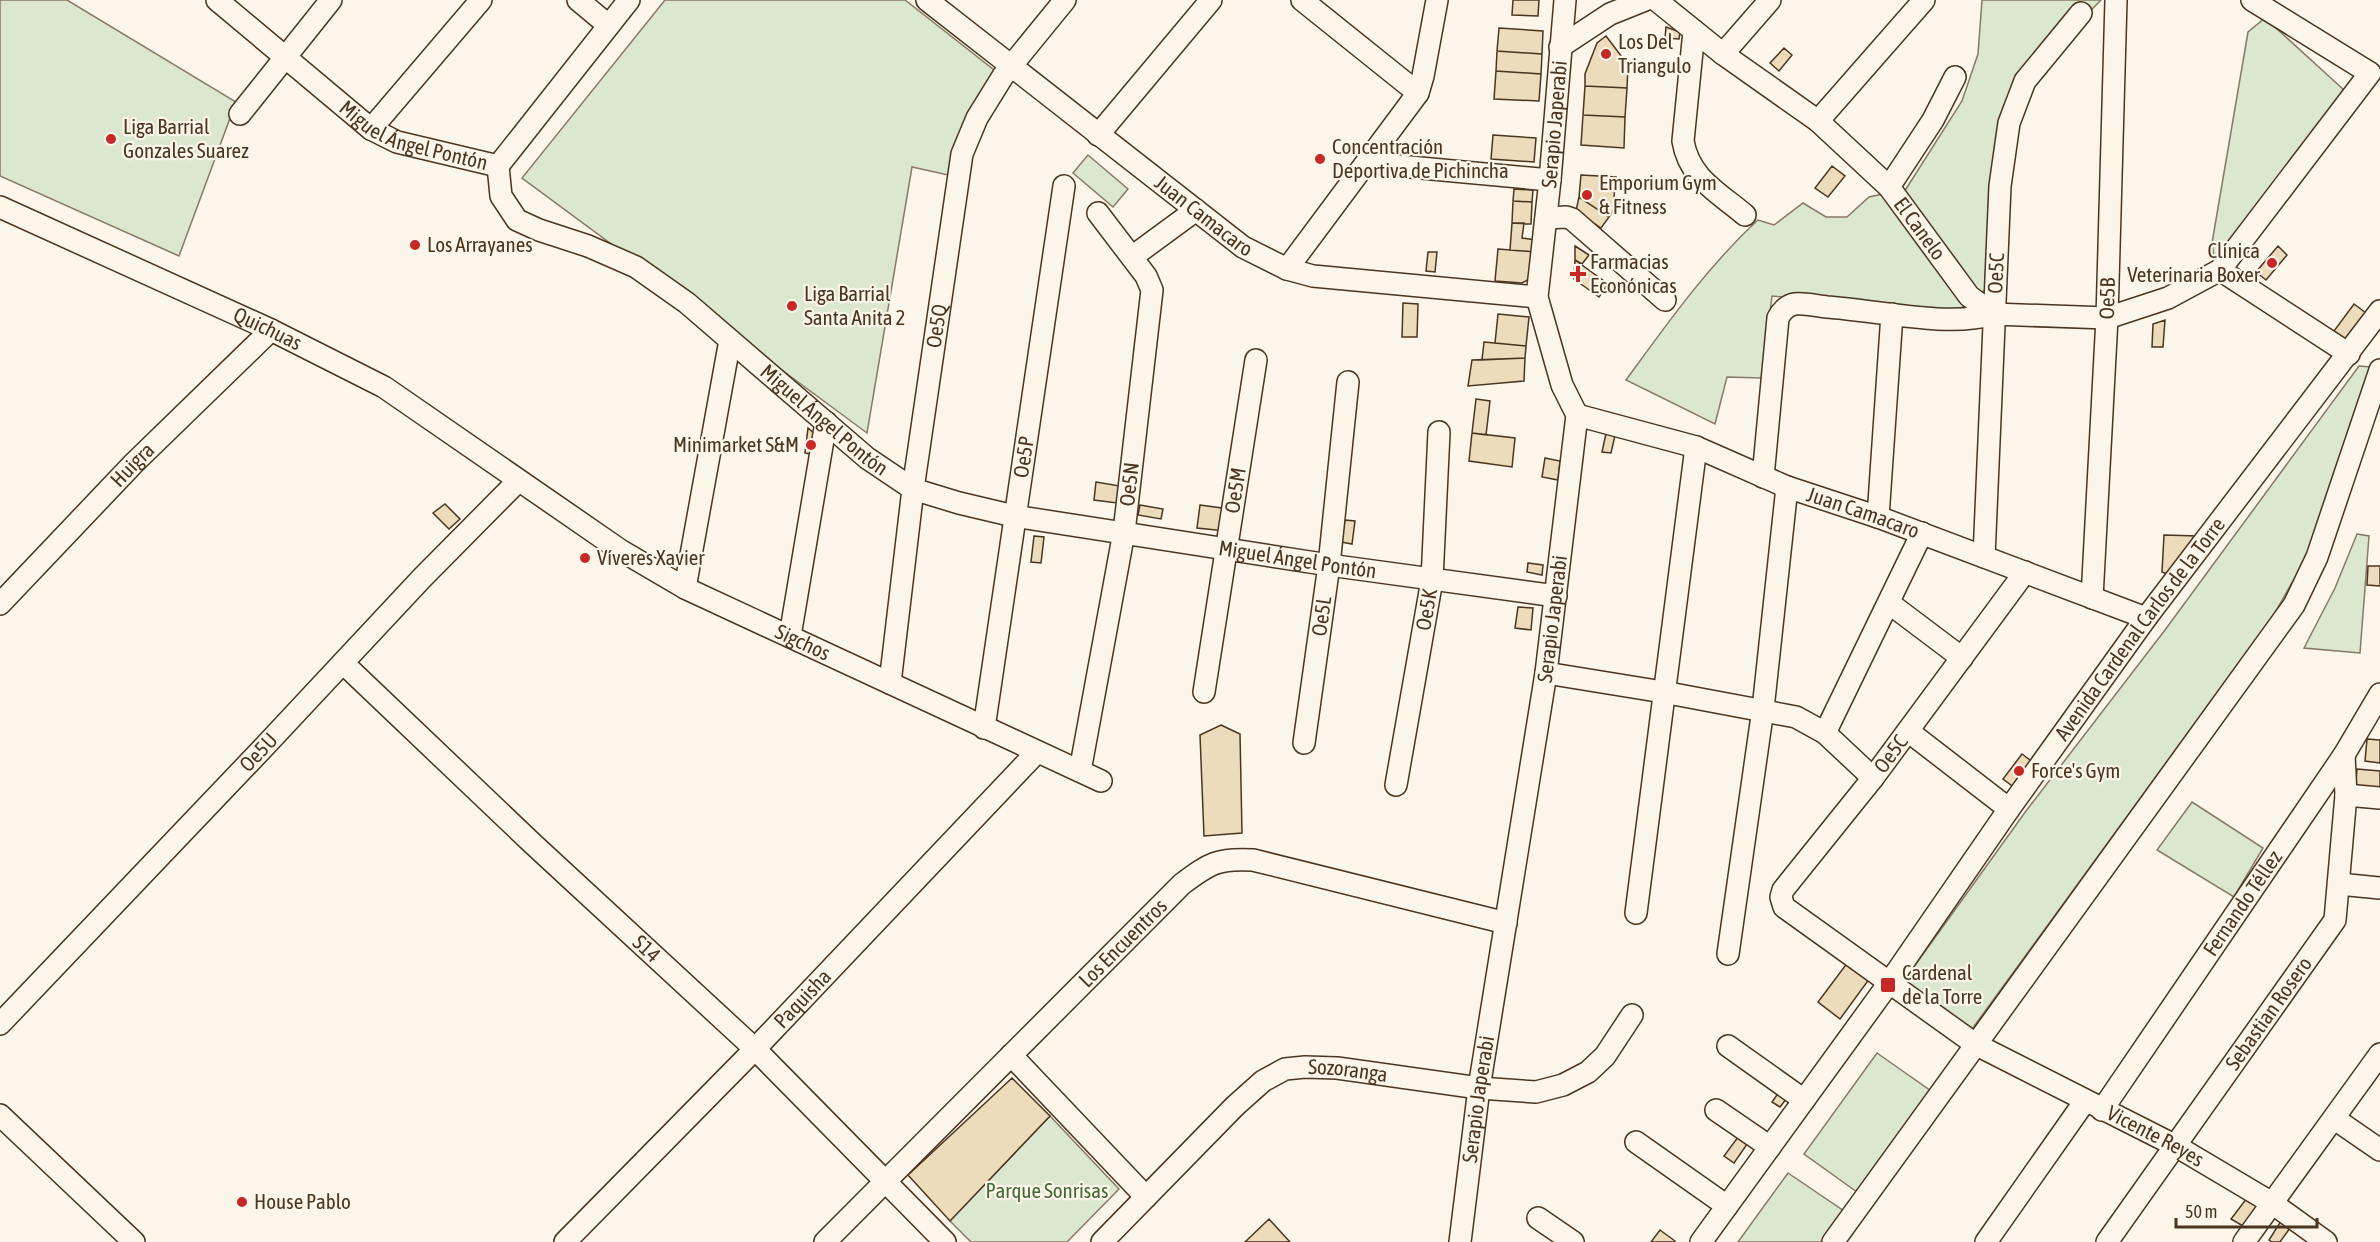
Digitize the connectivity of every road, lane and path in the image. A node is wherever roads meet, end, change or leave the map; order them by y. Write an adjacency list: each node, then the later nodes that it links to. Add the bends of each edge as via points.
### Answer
1 (217, 0): 23 (street, Miguel Ángel Pontón)
2 (331, 0): 23 (street)
3 (481, 0): 29 (street)
4 (578, 0): 19 (street)
5 (629, 0): 19 (street)
6 (927, 0): 24 (street, Juan Camacaro)
7 (1065, 0): 24 (street, Oe5Q)
8 (1211, 0): 30 (street)
9 (1302, 0): 26 (street)
10 (1437, 0): 26 (street)
11 (1565, 0): 21 (street, Serapio Japerabi)
12 (1645, 0): 21 (street, via 1610,14)
13 (1656, 0): 20 (street, El Canelo)
14 (1770, 0): 22 (street)
15 (1924, 0): 28 (street)
16 (2116, 0): 49 (street, Oe5B)
17 (2252, 0): 43 (street, via 2370,73)
18 (2081, 13): 47 (street, Oe5C, via 2025,81 2009,123 2000,186)
19 (608, 25): 32 (street)
20 (1694, 31): 22 (street, El Canelo); 39 (street, via 1683,141 1686,157 1693,171)
21 (1560, 47): 33 (street, Serapio Japerabi)
22 (1723, 54): 28 (street, El Canelo)
23 (287, 57): 27 (street); 29 (street, Miguel Ángel Pontón)
24 (1011, 67): 30 (street, Juan Camacaro); 63 (street, Oe5Q, via 982,108 962,154)
25 (1955, 77): 35 (street, via 1934,120)
26 (1418, 93): 31 (street)
27 (240, 114)
28 (1818, 121): 35 (street, El Canelo)
29 (371, 129): 32 (street, Miguel Ángel Pontón, via 397,142)
30 (1098, 135): 37 (street, Juan Camacaro)
31 (1367, 163): 33 (street); 42 (street)
32 (498, 166): 51 (street, Miguel Ángel Pontón, via 501,196 518,220 636,267)
33 (1550, 180): 40 (street, Serapio Japerabi)
34 (1064, 186): 64 (street, Oe5P)
35 (1890, 187): 47 (street, El Canelo, via 1969,296)
36 (0, 207): 50 (street, Quichuas)
37 (1196, 210): 41 (street); 42 (street, Juan Camacaro, via 1243,247)
38 (1098, 213): 41 (street, Oe5N)
39 (1745, 215)
40 (1546, 218): 44 (street, Serapio Japerabi); 45 (street, via 1572,219)
41 (1132, 257): 66 (street, Oe5N, via 1152,290)
42 (1287, 269): 44 (street, Juan Camacaro, via 1313,276)
43 (2220, 270): 49 (street, via 2168,298); 52 (street)
44 (1537, 297): 56 (street, Serapio Japerabi, via 1562,385)
45 (1665, 300)
46 (2380, 311): 52 (street, Avenida Cardenal Carlos de la Torre)
47 (1993, 314): 48 (street, via 1976,318); 49 (street); 69 (street, Oe5C)
48 (1892, 315): 60 (street, via 1793,304 1781,311); 65 (street)
49 (2107, 318): 75 (street, Oe5B)
50 (271, 330): 61 (street, Quichuas, via 384,387); 77 (street, Huigra, via 134,464)
51 (730, 340): 57 (street, Miguel Ángel Pontón); 73 (street)
52 (2349, 354): 78 (street, Avenida Cardenal Carlos de la Torre)
53 (1256, 360): 68 (street, Oe5M)
54 (2380, 370): 109 (street, via 2317,558 2294,605)
55 (1348, 382): 70 (street, Oe5L)
56 (1577, 415): 59 (street, Juan Camacaro); 74 (street, Serapio Japerabi)
57 (826, 422): 63 (street, Miguel Ángel Pontón, via 867,458); 79 (street)
58 (1438, 432): 72 (street, Oe5K)
59 (1696, 447): 60 (street, Juan Camacaro); 85 (street)
60 (1763, 477): 62 (street, Juan Camacaro)
61 (518, 481): 73 (street, Sigchos, via 620,550); 81 (street, Oe5U)
62 (1787, 487): 65 (street, Juan Camacaro); 87 (street)
63 (914, 489): 64 (street, Miguel Ángel Pontón); 83 (street, Oe5Q)
64 (1014, 516): 66 (street, Miguel Ángel Pontón); 88 (street, Oe5P)
65 (1878, 517): 67 (street, Juan Camacaro)
66 (1124, 532): 68 (street, Miguel Ángel Pontón); 94 (street, Oe5N)
67 (1922, 533): 69 (street, Juan Camacaro); 76 (street)
68 (1227, 548): 70 (street, Miguel Ángel Pontón); 84 (street, Oe5M)
69 (1984, 557): 71 (street, Juan Camacaro)
70 (1329, 565): 72 (street, Miguel Ángel Pontón); 91 (street, Oe5L)
71 (2025, 572): 75 (street, Juan Camacaro); 80 (street, Oe5C)
72 (1432, 580): 74 (street, Miguel Ángel Pontón); 97 (street, Oe5K)
73 (685, 588): 79 (street, Sigchos)
74 (1556, 596): 82 (street, Serapio Japerabi)
75 (2092, 598): 78 (street, Juan Camacaro)
76 (1889, 603): 80 (street); 90 (street)
77 (0, 604)
78 (2146, 618): 100 (street, Avenida Cardenal Carlos de la Torre)
79 (790, 636): 83 (street, Sigchos)
80 (1962, 658): 89 (street, Oe5C)
81 (343, 663): 108 (street, Oe5U); 111 (street, S14)
82 (1546, 673): 85 (street); 104 (street, Serapio Japerabi)
83 (890, 683): 88 (street, Sigchos)
84 (1204, 692)
85 (1663, 692): 87 (street); 103 (street)
86 (2380, 694): 93 (street, Fernando Téllez)
87 (1763, 709): 90 (street, via 1796,717); 105 (street)
88 (984, 728): 92 (street, Sigchos)
89 (1908, 731): 95 (street, Oe5C); 100 (street)
90 (1825, 733): 95 (street)
91 (1304, 743)
92 (1037, 752): 94 (street, Sigchos); 111 (street, Paquisha)
93 (2344, 755): 98 (street, Sebastian Rosero); 116 (street, Fernando Téllez)
94 (1080, 771): 96 (street, Sigchos)
95 (1873, 778): 106 (street, Oe5C, via 1781,897 1784,907)
96 (1101, 781)
97 (1396, 785)
98 (2346, 795): 99 (street); 101 (street, Sebastian Rosero)
99 (2380, 798)
100 (2009, 809): 106 (street, Avenida Cardenal Carlos de la Torre)
101 (2339, 884): 102 (street); 121 (street, Sebastian Rosero, via 2337,912 2330,928)
102 (2380, 888)
103 (1636, 913)
104 (1506, 923): 113 (street, Los Encuentros, via 1253,860 1209,864 1182,884); 114 (street, Serapio Japerabi)
105 (1728, 954)
106 (1889, 983): 109 (street); 115 (street, Avenida Cardenal Carlos de la Torre)
107 (1632, 1015): 114 (street, Sozoranga, via 1605,1056 1588,1072 1563,1084 1536,1092)
108 (0, 1024)
109 (1976, 1044): 116 (street, Vicente Reyes); 137 (street)
110 (1728, 1046): 115 (street)
111 (755, 1049): 124 (street, S14); 130 (street, Paquisha)
112 (2380, 1054): 119 (street)
113 (1011, 1055): 124 (street, Los Encuentros); 125 (street)
114 (1479, 1088): 125 (street, Sozoranga, via 1336,1068 1285,1069 1263,1081 1235,1106); 134 (street, Serapio Japerabi)
115 (1804, 1100): 122 (street, Avenida Cardenal Carlos de la Torre)
116 (2094, 1105): 121 (street, Vicente Reyes); 138 (street, Fernando Téllez)
117 (1716, 1110): 122 (street)
118 (0, 1115): 129 (street)
119 (2335, 1119): 123 (street); 126 (street)
120 (1636, 1142): 127 (street)
121 (2176, 1146): 126 (street, Vicente Reyes); 139 (street, Sebastian Rosero)
122 (1770, 1147): 127 (street, Avenida Cardenal Carlos de la Torre)
123 (2380, 1150)
124 (884, 1181): 131 (street, Los Encuentros); 132 (street, S14)
125 (1146, 1197): 133 (street, Sozoranga)
126 (2272, 1203): 140 (street); 141 (street, Vicente Reyes)
127 (1727, 1206): 136 (street, Avenida Cardenal Carlos de la Torre)
128 (1538, 1218): 135 (street)
129 (134, 1242)
130 (565, 1242)
131 (825, 1242)
132 (945, 1242)
133 (1102, 1242)
134 (1460, 1242)
135 (1573, 1242)
136 (1701, 1242)
137 (1833, 1242)
138 (1986, 1242)
139 (2107, 1242)
140 (2244, 1242)
141 (2326, 1242)

